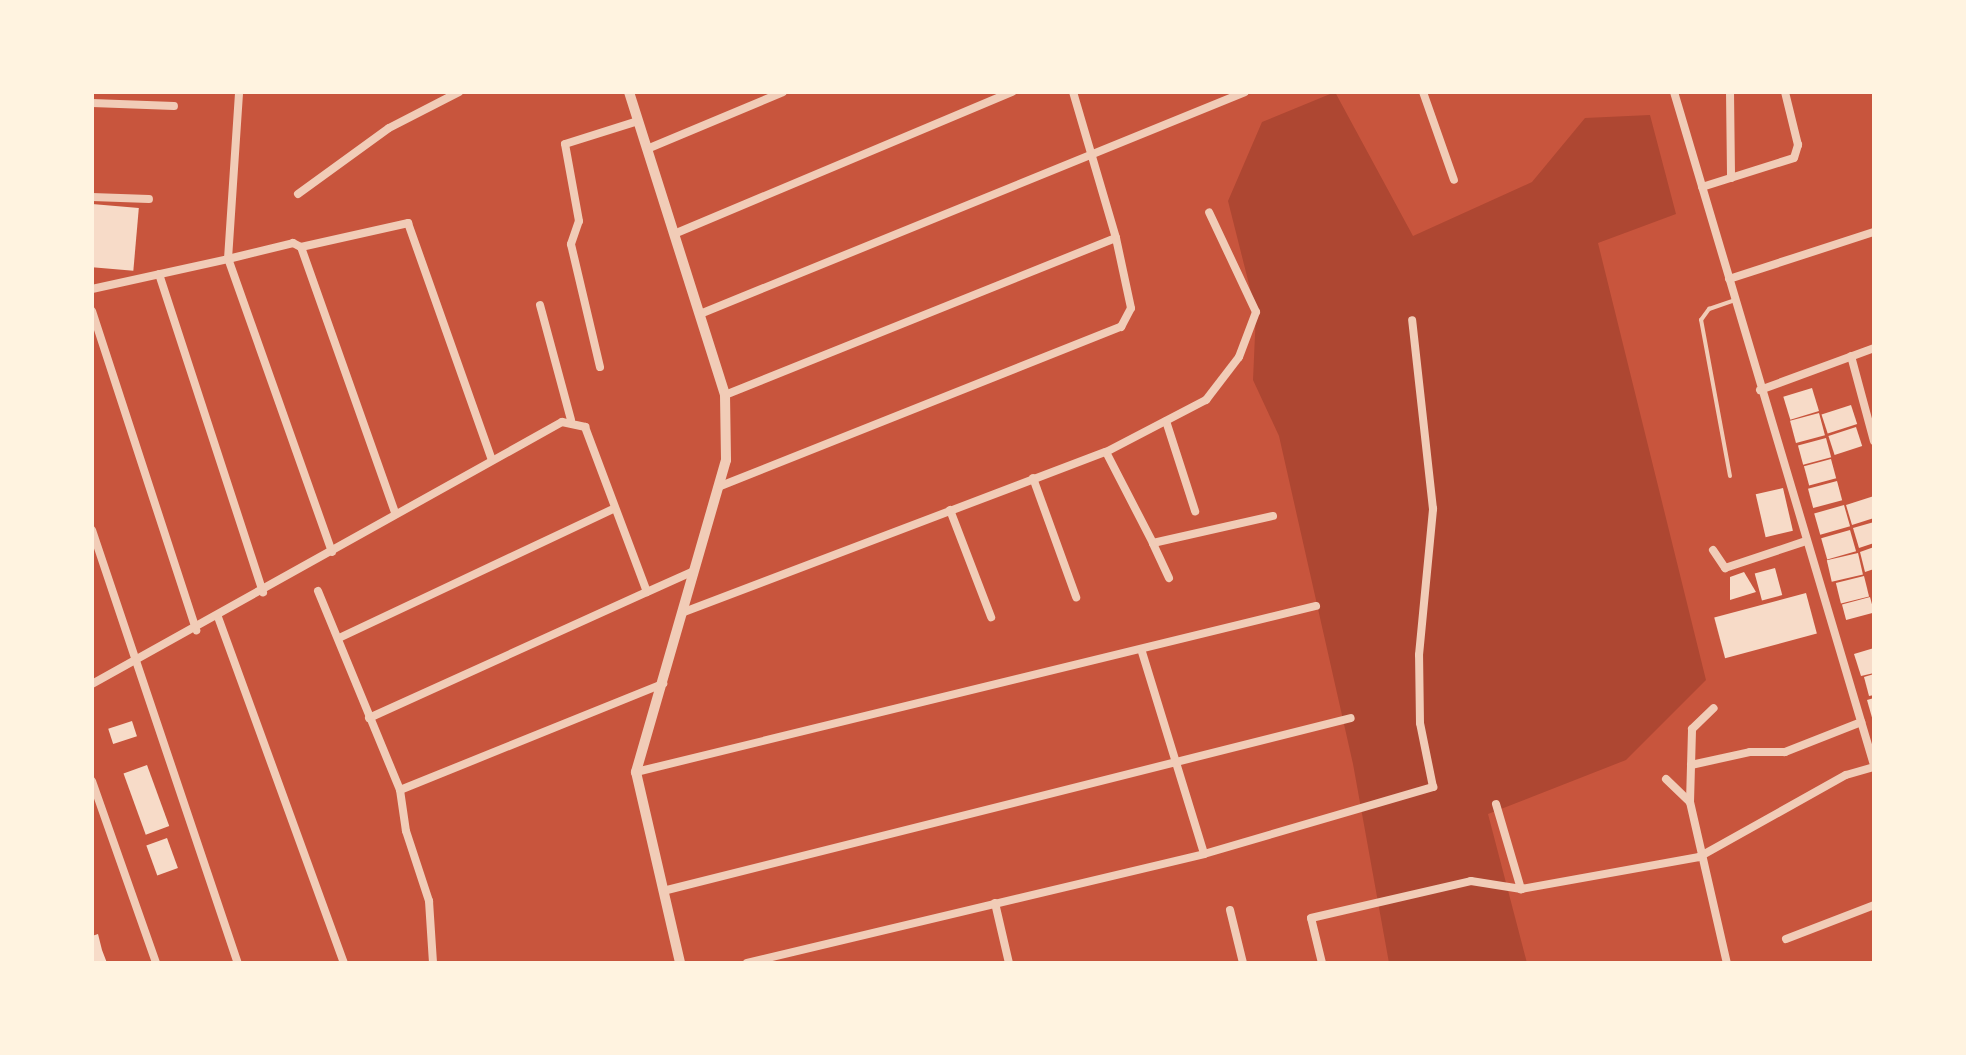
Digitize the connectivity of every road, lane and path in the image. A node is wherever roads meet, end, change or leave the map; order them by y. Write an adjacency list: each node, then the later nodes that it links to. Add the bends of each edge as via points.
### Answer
1 (239, 92): 28 (street)
2 (459, 92): 20 (street, via 389,128)
3 (629, 92): 14 (street)
4 (783, 92): 15 (street)
5 (1012, 92): 25 (street)
6 (1073, 92): 16 (street)
7 (1245, 92): 16 (street)
8 (1423, 92): 18 (street)
9 (1674, 92): 19 (street)
10 (1730, 92): 17 (street)
11 (1785, 92): 17 (street, via 1798,145 1794,158)
12 (92, 103): 13 (street)
13 (174, 106)
14 (638, 121): 15 (street); 39 (street, via 565,144 579,221 571,244)
15 (647, 149): 25 (street)
16 (1091, 155): 26 (street); 35 (street)
17 (1731, 178): 19 (street)
18 (1454, 180)
19 (1702, 187): 30 (street)
20 (298, 194)
21 (92, 197): 22 (street)
22 (149, 199)
23 (1209, 212): 43 (street, via 1256,312 1239,357 1206,400)
24 (1874, 232): 30 (street)
25 (674, 234): 35 (street)
26 (1116, 238): 41 (street); 49 (street, via 1131,308 1121,327)
27 (301, 247): 28 (street, via 293,243); 46 (street, via 408,223); 53 (street)
28 (228, 259): 29 (street); 59 (street)
29 (159, 274): 31 (street); 63 (street)
30 (1729, 279): 32 (street)
31 (92, 289)
32 (1735, 300): 40 (street); 47 (lane, via 1709,309 1701,320)
33 (540, 305): 42 (street)
34 (92, 311): 70 (street)
35 (700, 314): 41 (street)
36 (1412, 320): 89 (street, via 1433,509 1419,655 1420,723 1433,787)
37 (1874, 348): 38 (street)
38 (1851, 356): 40 (street); 44 (street)
39 (600, 367)
40 (1760, 390): 56 (street)
41 (725, 395): 49 (street, via 726,460)
42 (571, 420): 46 (street); 50 (street, via 585,427)
43 (1166, 421): 45 (street); 52 (street)
44 (1874, 441)
45 (1106, 452): 48 (street); 57 (street)
46 (492, 460): 53 (street)
47 (1730, 476)
48 (1033, 478): 51 (street); 65 (street)
49 (718, 487): 60 (street)
50 (615, 508): 64 (street); 71 (street)
51 (950, 510): 67 (street); 69 (street)
52 (1195, 511)
53 (395, 513): 59 (street)
54 (1273, 516): 57 (street)
55 (92, 530): 73 (street)
56 (1806, 541): 58 (street, via 1725,568); 79 (street)
57 (1153, 543): 61 (street)
58 (1713, 550)
59 (332, 552): 63 (street)
60 (694, 571): 64 (street); 67 (street)
61 (1169, 578)
62 (318, 591): 71 (street)
63 (263, 592): 68 (street)
64 (647, 592): 77 (street)
65 (1076, 597)
66 (1316, 606): 72 (street)
67 (684, 612): 75 (street)
68 (218, 617): 70 (street); 99 (street)
69 (991, 617)
70 (196, 630): 73 (street)
71 (339, 638): 77 (street)
72 (1142, 652): 80 (street); 83 (street)
73 (137, 662): 74 (street); 98 (street)
74 (92, 684)
75 (663, 684): 83 (street); 86 (street)
76 (1714, 708): 81 (street, via 1692,729)
77 (369, 718): 86 (street)
78 (1351, 718): 80 (street)
79 (1861, 722): 81 (street, via 1785,752 1750,752); 82 (street)
80 (1179, 761): 89 (street); 92 (street)
81 (1691, 765): 87 (street)
82 (1874, 766): 90 (street, via 1846,775)
83 (636, 772): 92 (street)
84 (1666, 779): 87 (street)
85 (92, 781): 97 (street)
86 (400, 790): 100 (street, via 406,831 429,901)
87 (1690, 802): 90 (street)
88 (1496, 804): 91 (street)
89 (1204, 854): 93 (street)
90 (1699, 857): 91 (street); 106 (street)
91 (1521, 889): 105 (street, via 1471,881 1311,918)
92 (663, 891): 101 (street)
93 (995, 903): 102 (street); 103 (street)
94 (1874, 905): 96 (street)
95 (1230, 910): 104 (street)
96 (1786, 939)
97 (156, 963)
98 (238, 963)
99 (344, 963)
100 (433, 963)
101 (680, 963)
102 (747, 963)
103 (1009, 963)
104 (1243, 963)
105 (1322, 963)
106 (1727, 963)

